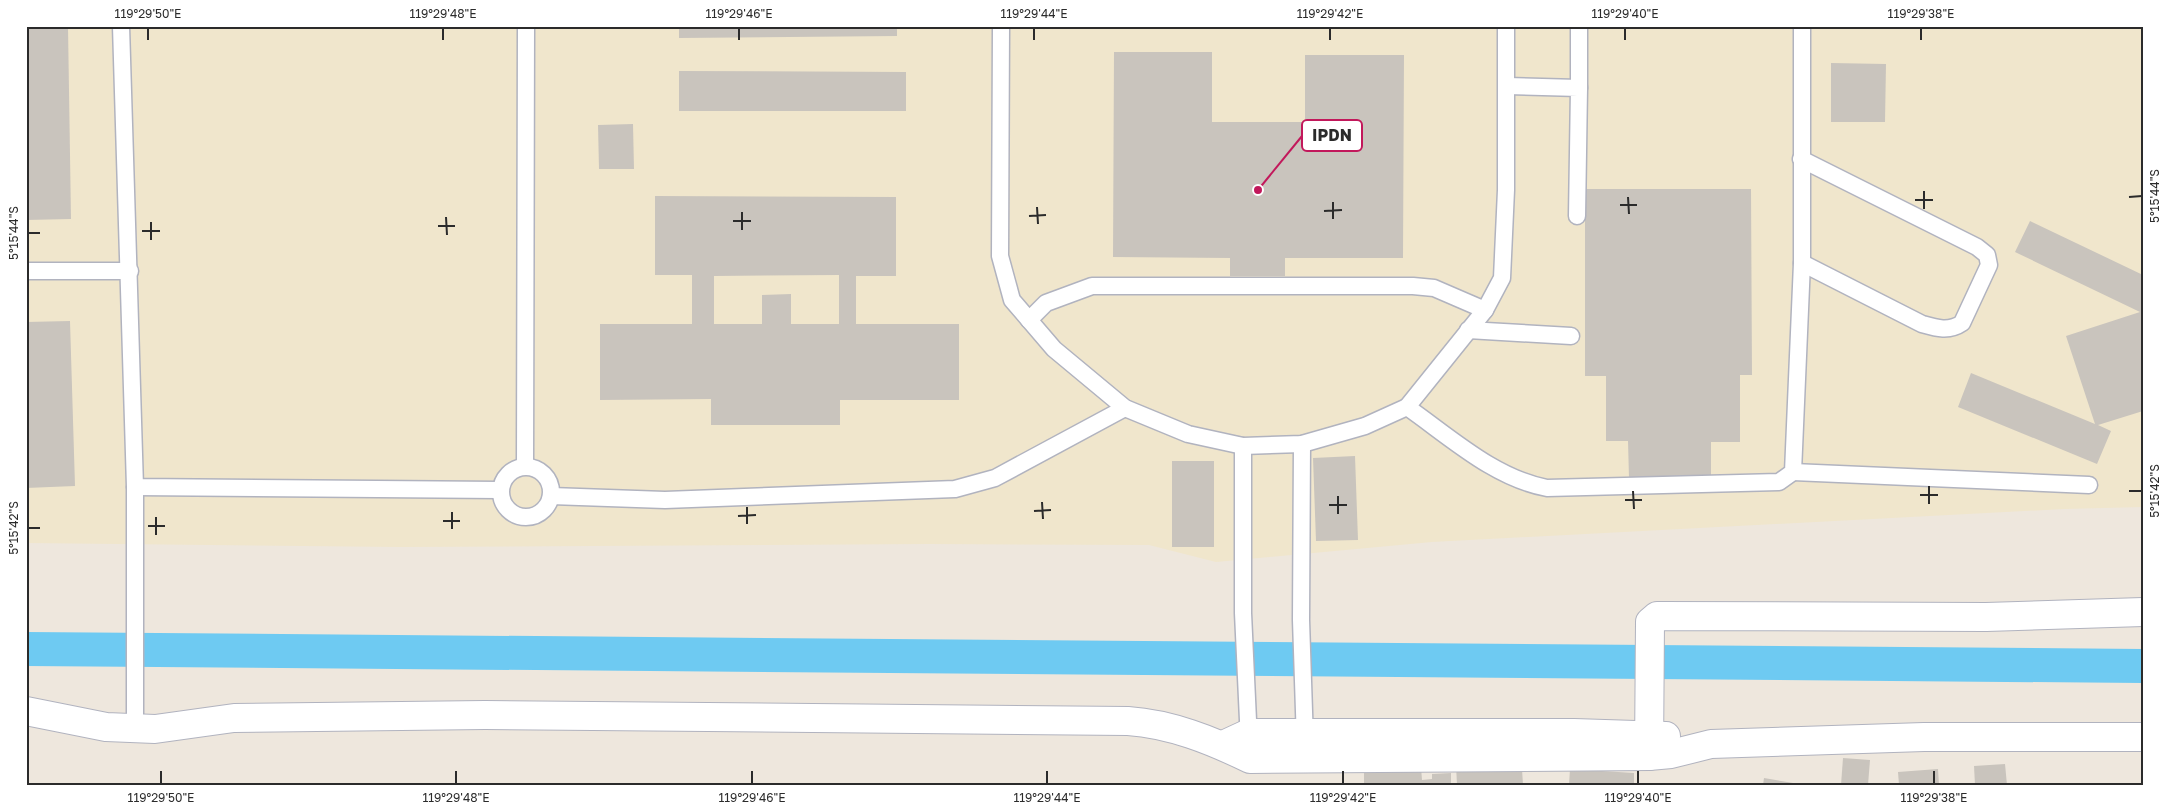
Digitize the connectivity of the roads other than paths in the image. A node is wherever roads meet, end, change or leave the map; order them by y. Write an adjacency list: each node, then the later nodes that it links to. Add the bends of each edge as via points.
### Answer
1 (121, 26): 13 (lane)
2 (526, 26): 22 (lane)
3 (1001, 26): 15 (lane, via 1000,256 1012,300)
4 (1506, 26): 7 (lane)
5 (1579, 26): 8 (lane)
6 (1802, 26): 9 (lane)
7 (1507, 86): 8 (lane); 14 (lane, via 1502,278)
8 (1579, 88): 10 (lane)
9 (1801, 159): 11 (lane); 11 (lane, via 1977,247 1988,255 1989,265 1962,323 1954,328 1940,328 1922,324)
10 (1577, 216)
11 (1802, 264): 23 (lane)
12 (26, 271): 13 (lane)
13 (130, 271): 25 (lane)
14 (1485, 310): 15 (lane, via 1434,288 1414,286 1092,286 1046,303); 16 (lane)
15 (1030, 320): 19 (lane, via 1054,349)
16 (1468, 330): 17 (lane); 18 (lane)
17 (1571, 336)
18 (1406, 407): 20 (lane, via 1365,426); 23 (lane, via 1500,471 1525,484 1547,488 1779,482)
19 (1125, 408): 21 (lane, via 1188,434); 27 (lane, via 995,478 955,489 665,500)
20 (1302, 444): 21 (lane); 33 (lane)
21 (1243, 446): 32 (lane, via 1243,613)
22 (524, 466): 26 (lane, via 511,471); 27 (lane, via 545,475 552,488)
23 (1793, 472): 24 (lane)
24 (2089, 485)
25 (136, 487): 26 (lane); 30 (lane)
26 (500, 490): 27 (lane, via 504,505 523,517 544,510)
27 (551, 496)
28 (2143, 612): 31 (street, via 1986,617 1660,615 1651,620)
29 (26, 711): 30 (street, via 106,727)
30 (135, 722): 32 (street, via 155,729 234,718 475,715 1128,721 1155,723 1222,745)
31 (1649, 734): 33 (street); 34 (street, via 1711,744 1924,737)
32 (1249, 735): 33 (street)
33 (1304, 736)
34 (2143, 737)

